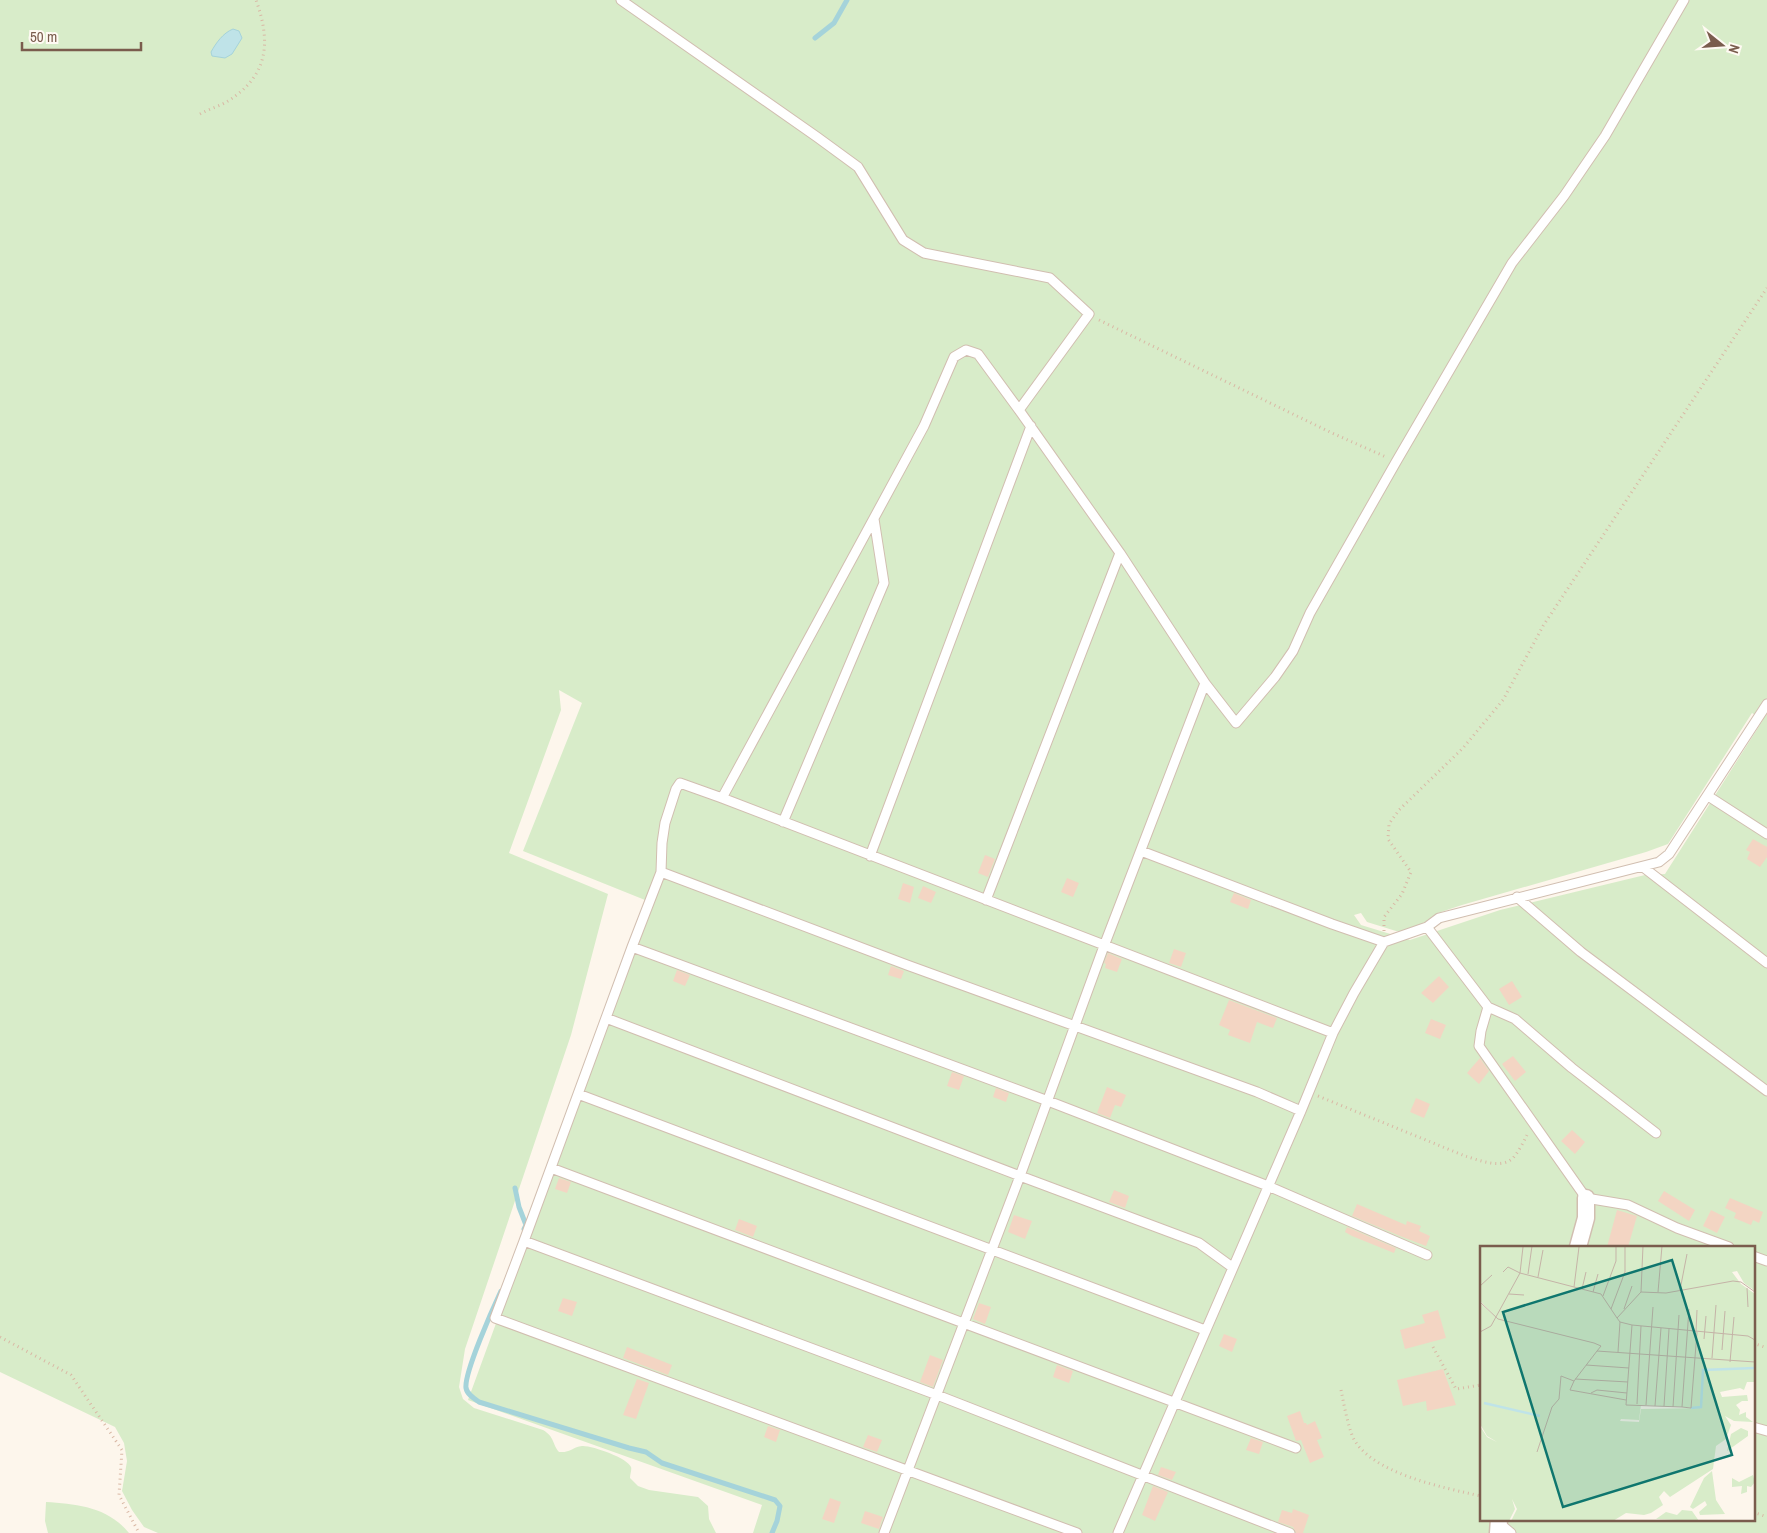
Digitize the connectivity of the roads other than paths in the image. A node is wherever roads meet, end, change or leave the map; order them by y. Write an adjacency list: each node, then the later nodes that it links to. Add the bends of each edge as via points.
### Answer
1 (620, 0): 3 (lane, via 858,167 903,240 924,253 1050,278 1089,314)
2 (1684, 0): 7 (lane, via 1605,136 1512,263 1310,613 1293,651 1275,677 1236,723)
3 (1020, 410): 4 (lane); 5 (lane, via 978,354 966,350 954,357 924,426)
4 (1031, 426): 6 (lane); 14 (lane)
5 (874, 519): 10 (lane); 11 (lane, via 884,582)
6 (1120, 554): 7 (lane); 18 (lane)
7 (1205, 683): 13 (lane)
8 (1765, 710): 9 (lane)
9 (1708, 796): 12 (lane); 15 (lane, via 1670,854 1659,862)
10 (722, 798): 11 (lane); 16 (lane, via 680,783 665,823)
11 (783, 822): 14 (lane)
12 (1767, 834)
13 (1141, 852): 20 (lane); 22 (lane)
14 (870, 856): 18 (lane)
15 (1643, 866): 17 (lane); 23 (lane)
16 (661, 872): 21 (lane); 26 (lane)
17 (1517, 897): 19 (lane, via 1439,918); 28 (lane, via 1581,952)
18 (986, 900): 22 (lane)
19 (1427, 927): 20 (lane); 24 (lane)
20 (1384, 942): 27 (lane)
21 (632, 946): 25 (lane); 30 (lane)
22 (1104, 946): 26 (lane); 27 (lane)
23 (1767, 963)
24 (1488, 1007): 32 (lane, via 1515,1019); 36 (lane, via 1479,1046)
25 (606, 1018): 29 (lane); 34 (lane)
26 (1076, 1026): 30 (lane); 31 (lane)
27 (1333, 1033): 31 (lane)
28 (1767, 1091)
29 (578, 1094): 33 (lane); 40 (lane)
30 (1048, 1101): 34 (lane); 35 (lane)
31 (1301, 1111): 35 (lane)
32 (1656, 1133)
33 (551, 1168): 37 (lane); 45 (lane)
34 (1020, 1176): 40 (lane); 44 (lane, via 1199,1242)
35 (1268, 1186): 41 (lane); 44 (lane)
36 (1586, 1198): 38 (street, via 1586,1218); 39 (lane, via 1628,1206)
37 (524, 1241): 47 (lane); 52 (lane, via 495,1318)
38 (1578, 1246)
39 (1726, 1246)
40 (992, 1250): 45 (lane); 46 (lane)
41 (1426, 1255)
42 (1754, 1256): 43 (lane)
43 (1767, 1261)
44 (1232, 1267): 46 (lane)
45 (964, 1323): 47 (lane); 48 (lane)
46 (1205, 1330): 48 (lane)
47 (937, 1395): 52 (lane); 53 (lane)
48 (1174, 1402): 51 (lane); 53 (lane)
49 (1754, 1427): 50 (lane)
50 (1767, 1431)
51 (1296, 1448)
52 (907, 1472): 54 (lane); 55 (lane)
53 (1143, 1475): 56 (lane); 57 (lane)
54 (884, 1533)
55 (1077, 1533)
56 (1118, 1533)
57 (1290, 1533)

